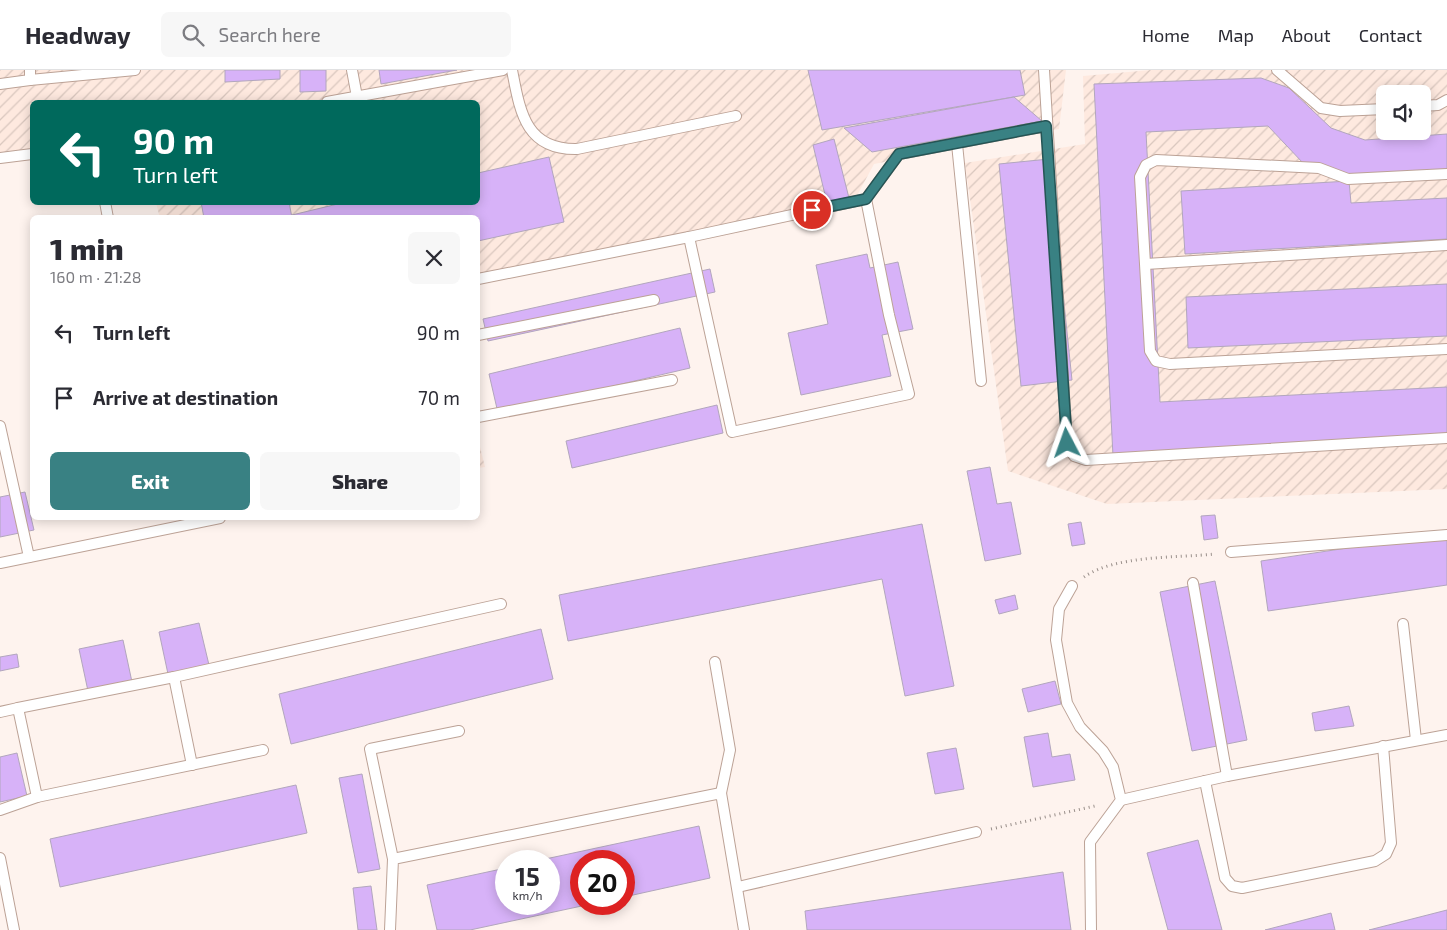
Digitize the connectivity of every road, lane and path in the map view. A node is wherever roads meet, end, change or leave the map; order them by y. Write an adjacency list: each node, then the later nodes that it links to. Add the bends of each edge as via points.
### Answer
1 (136, 70): 7 (lane)
2 (352, 70): 9 (lane)
3 (504, 70): 9 (lane)
4 (512, 70): 14 (lane, via 521,114 526,123 539,138 556,147 577,149)
5 (1044, 70): 15 (lane)
6 (1277, 70): 13 (lane, via 1321,108 1340,111)
7 (30, 75): 8 (lane)
8 (0, 84)
9 (357, 97): 10 (lane)
10 (338, 100)
11 (1447, 100): 12 (lane)
12 (1431, 105)
13 (1376, 109)
14 (736, 116)
15 (1046, 126): 16 (lane); 32 (lane, via 1067,443 1074,456 1086,460)
16 (958, 144): 20 (lane, via 899,154); 29 (lane)
17 (30, 154): 18 (lane)
18 (0, 158)
19 (1447, 174): 23 (lane, via 1348,179 1319,168 1156,160 1146,165 1140,177)
20 (866, 199): 21 (lane); 21 (lane, via 889,315 909,394 732,432)
21 (688, 236): 24 (lane)
22 (1447, 245): 23 (lane)
23 (1146, 264): 27 (lane, via 1150,351 1156,362 1170,364)
24 (480, 279)
25 (654, 300): 26 (lane)
26 (480, 336)
27 (1447, 349)
28 (672, 380): 30 (lane)
29 (981, 381)
30 (480, 418)
31 (0, 426): 37 (lane)
32 (1447, 438)
33 (198, 520): 34 (lane)
34 (175, 522): 37 (lane)
35 (1447, 535): 36 (lane)
36 (1231, 552): 40 (path, via 1123,563 1093,571)
37 (29, 557): 38 (lane)
38 (0, 563)
39 (1193, 583): 53 (lane)
40 (1072, 586): 57 (lane, via 1059,609 1056,640 1067,703 1080,727 1113,767)
41 (501, 604): 44 (lane)
42 (1403, 624): 49 (lane)
43 (715, 662): 55 (lane, via 730,750)
44 (174, 677): 45 (lane); 52 (lane)
45 (18, 708): 46 (lane); 56 (lane)
46 (0, 712)
47 (459, 731): 61 (lane, via 370,749)
48 (1447, 735): 49 (lane)
49 (1416, 740): 50 (lane)
50 (1383, 746): 53 (lane); 54 (lane, via 1391,843 1386,854 1375,861 1251,886 1237,888 1226,878)
51 (264, 750): 52 (lane)
52 (192, 765): 56 (lane)
53 (1227, 776): 54 (lane)
54 (1205, 781): 57 (lane)
55 (721, 793): 61 (lane); 62 (lane)
56 (37, 797): 58 (lane)
57 (1121, 800): 59 (path); 66 (lane, via 1090,842)
58 (0, 810)
59 (976, 832): 62 (lane)
60 (0, 858): 63 (lane)
61 (393, 859): 64 (lane)
62 (738, 887): 65 (lane)
63 (14, 930)
64 (390, 930)
65 (744, 930)
66 (1091, 930)

